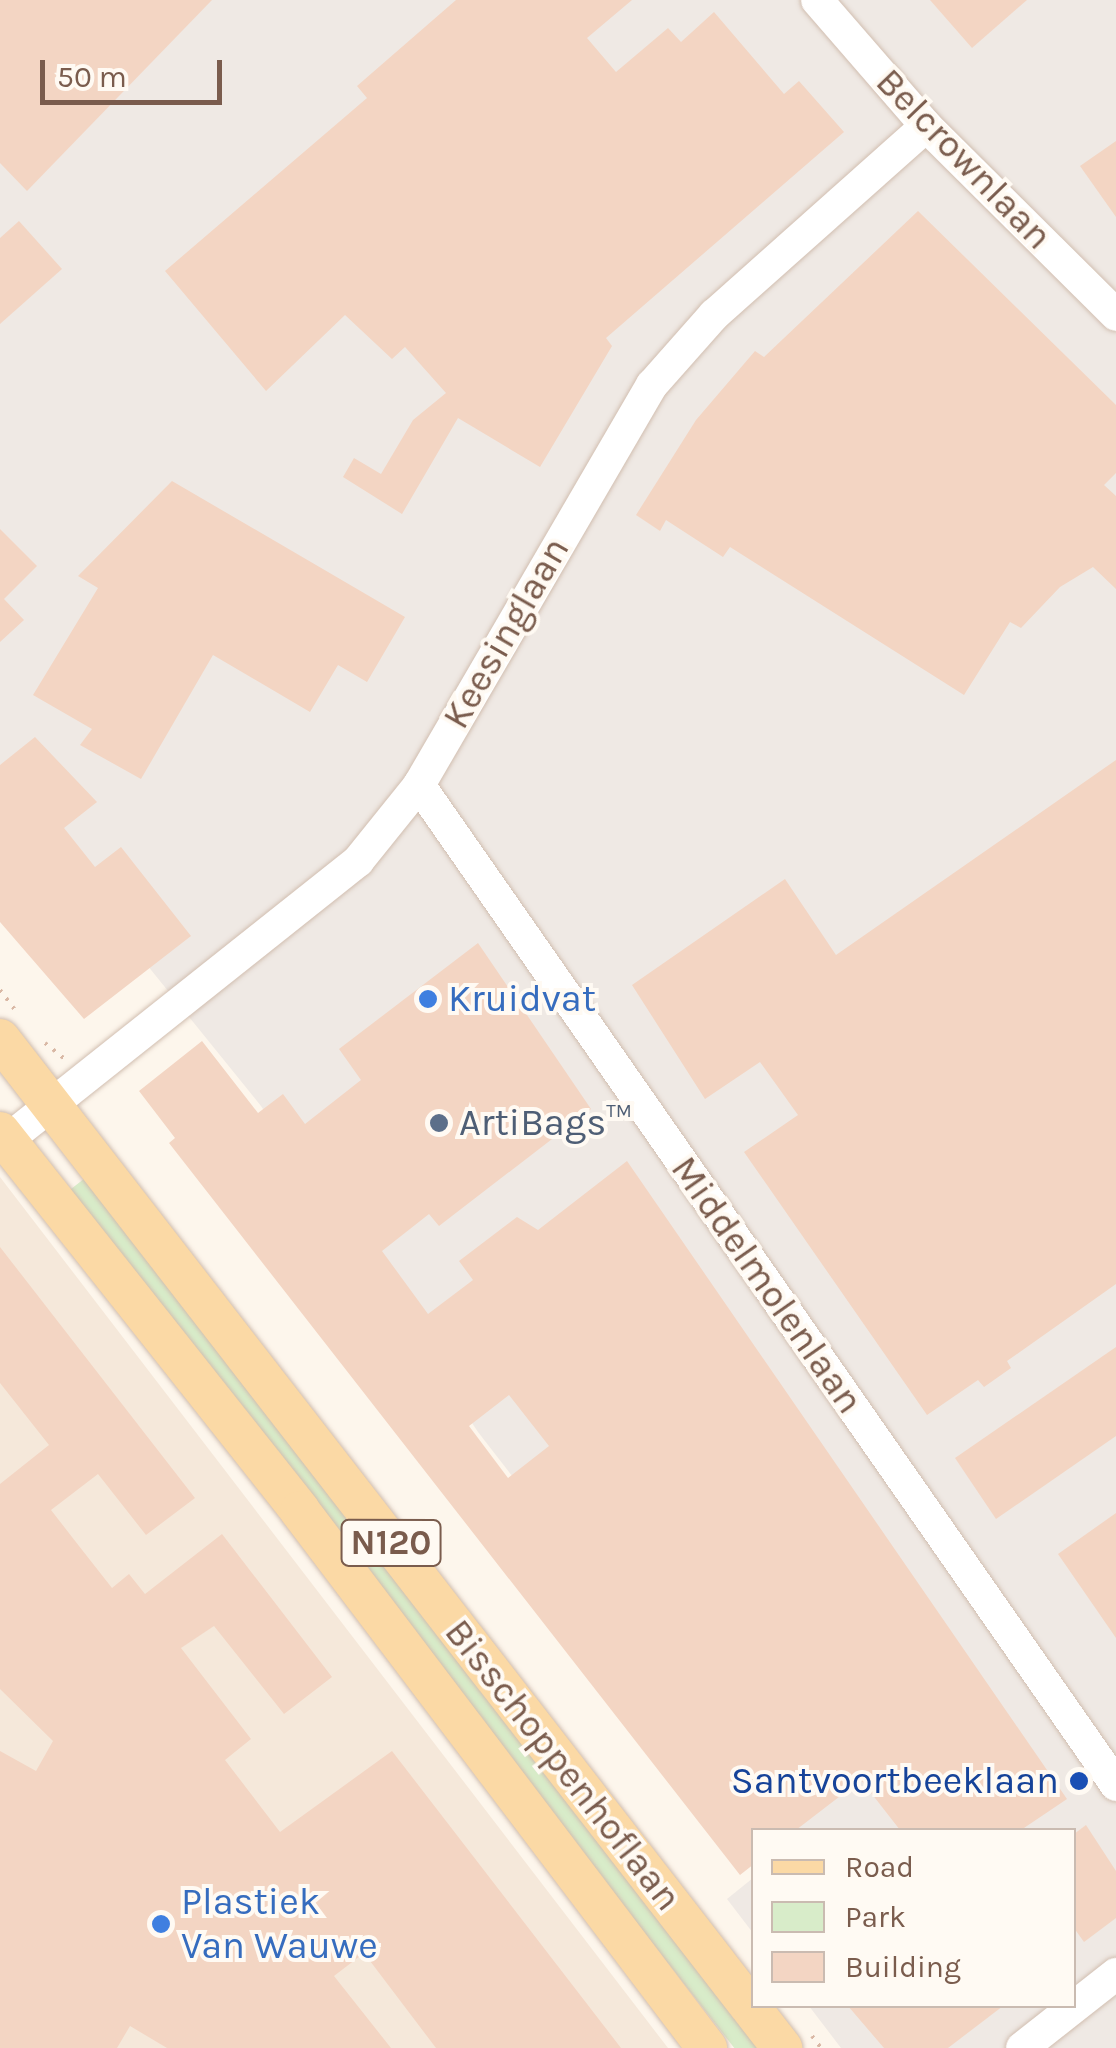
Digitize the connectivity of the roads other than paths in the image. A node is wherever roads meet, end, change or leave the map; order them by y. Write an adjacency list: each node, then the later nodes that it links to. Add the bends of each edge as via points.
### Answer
1 (817, 0): 2 (street, Belcrownlaan)
2 (926, 126): 3 (street, Belcrownlaan); 4 (street, Keesinglaan, via 714,315 652,385)
3 (1116, 315)
4 (419, 785): 6 (street, Keesinglaan, via 358,861); 8 (street, Middelmolenlaan)
5 (0, 1039): 6 (main road, Bisschoppenhoflaan / N120)
6 (49, 1104): 7 (street, Bisschoppenhoflaan); 13 (main road, Bisschoppenhoflaan / N120)
7 (3, 1136): 12 (main road, Bisschoppenhoflaan / N120, via 300,1511)
8 (1116, 1785)
9 (1116, 1974): 10 (street)
10 (1076, 2005)
11 (1073, 2008): 14 (street)
12 (708, 2048)
13 (782, 2048)
14 (1022, 2048)

